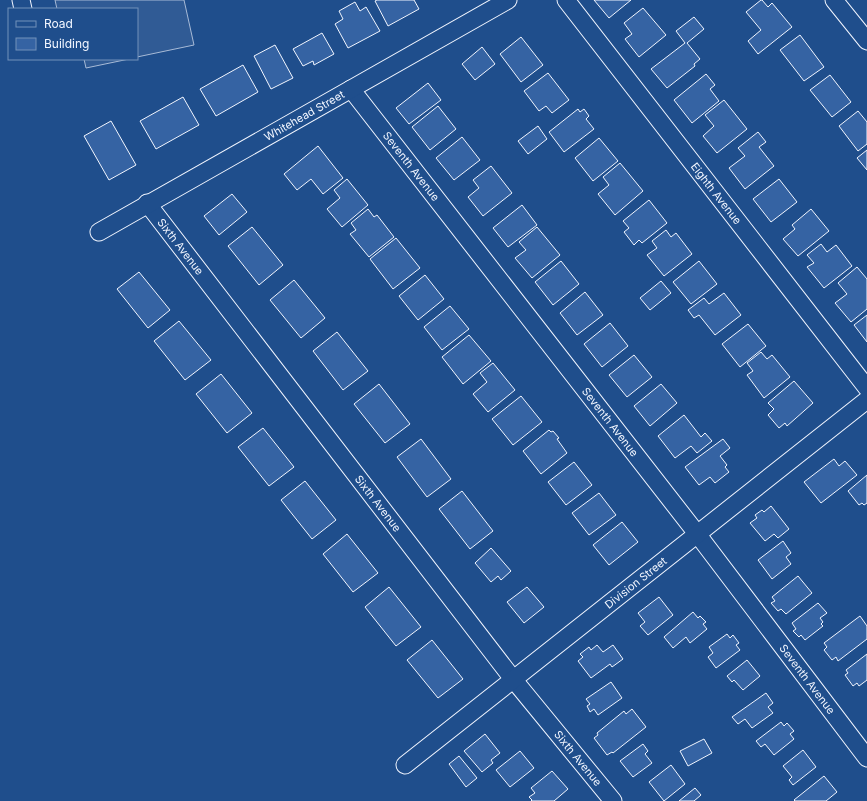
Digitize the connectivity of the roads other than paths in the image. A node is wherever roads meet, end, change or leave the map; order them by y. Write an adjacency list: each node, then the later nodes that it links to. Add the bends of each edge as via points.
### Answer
1 (508, 0): 5 (street, Whitehead Street)
2 (566, 0): 8 (street, Eighth Avenue)
3 (834, 0): 4 (street)
4 (867, 41)
5 (351, 89): 6 (street, Whitehead Street); 10 (street, Seventh Avenue)
6 (147, 203): 7 (street, Whitehead Street); 11 (street, Sixth Avenue)
7 (99, 232)
8 (867, 388)
9 (867, 400): 10 (street, Division Street)
10 (698, 535): 11 (street, Division Street); 12 (street, Seventh Avenue)
11 (513, 679): 13 (street, Division Street); 14 (street, Sixth Avenue)
12 (867, 758)
13 (405, 765)
14 (613, 801)

